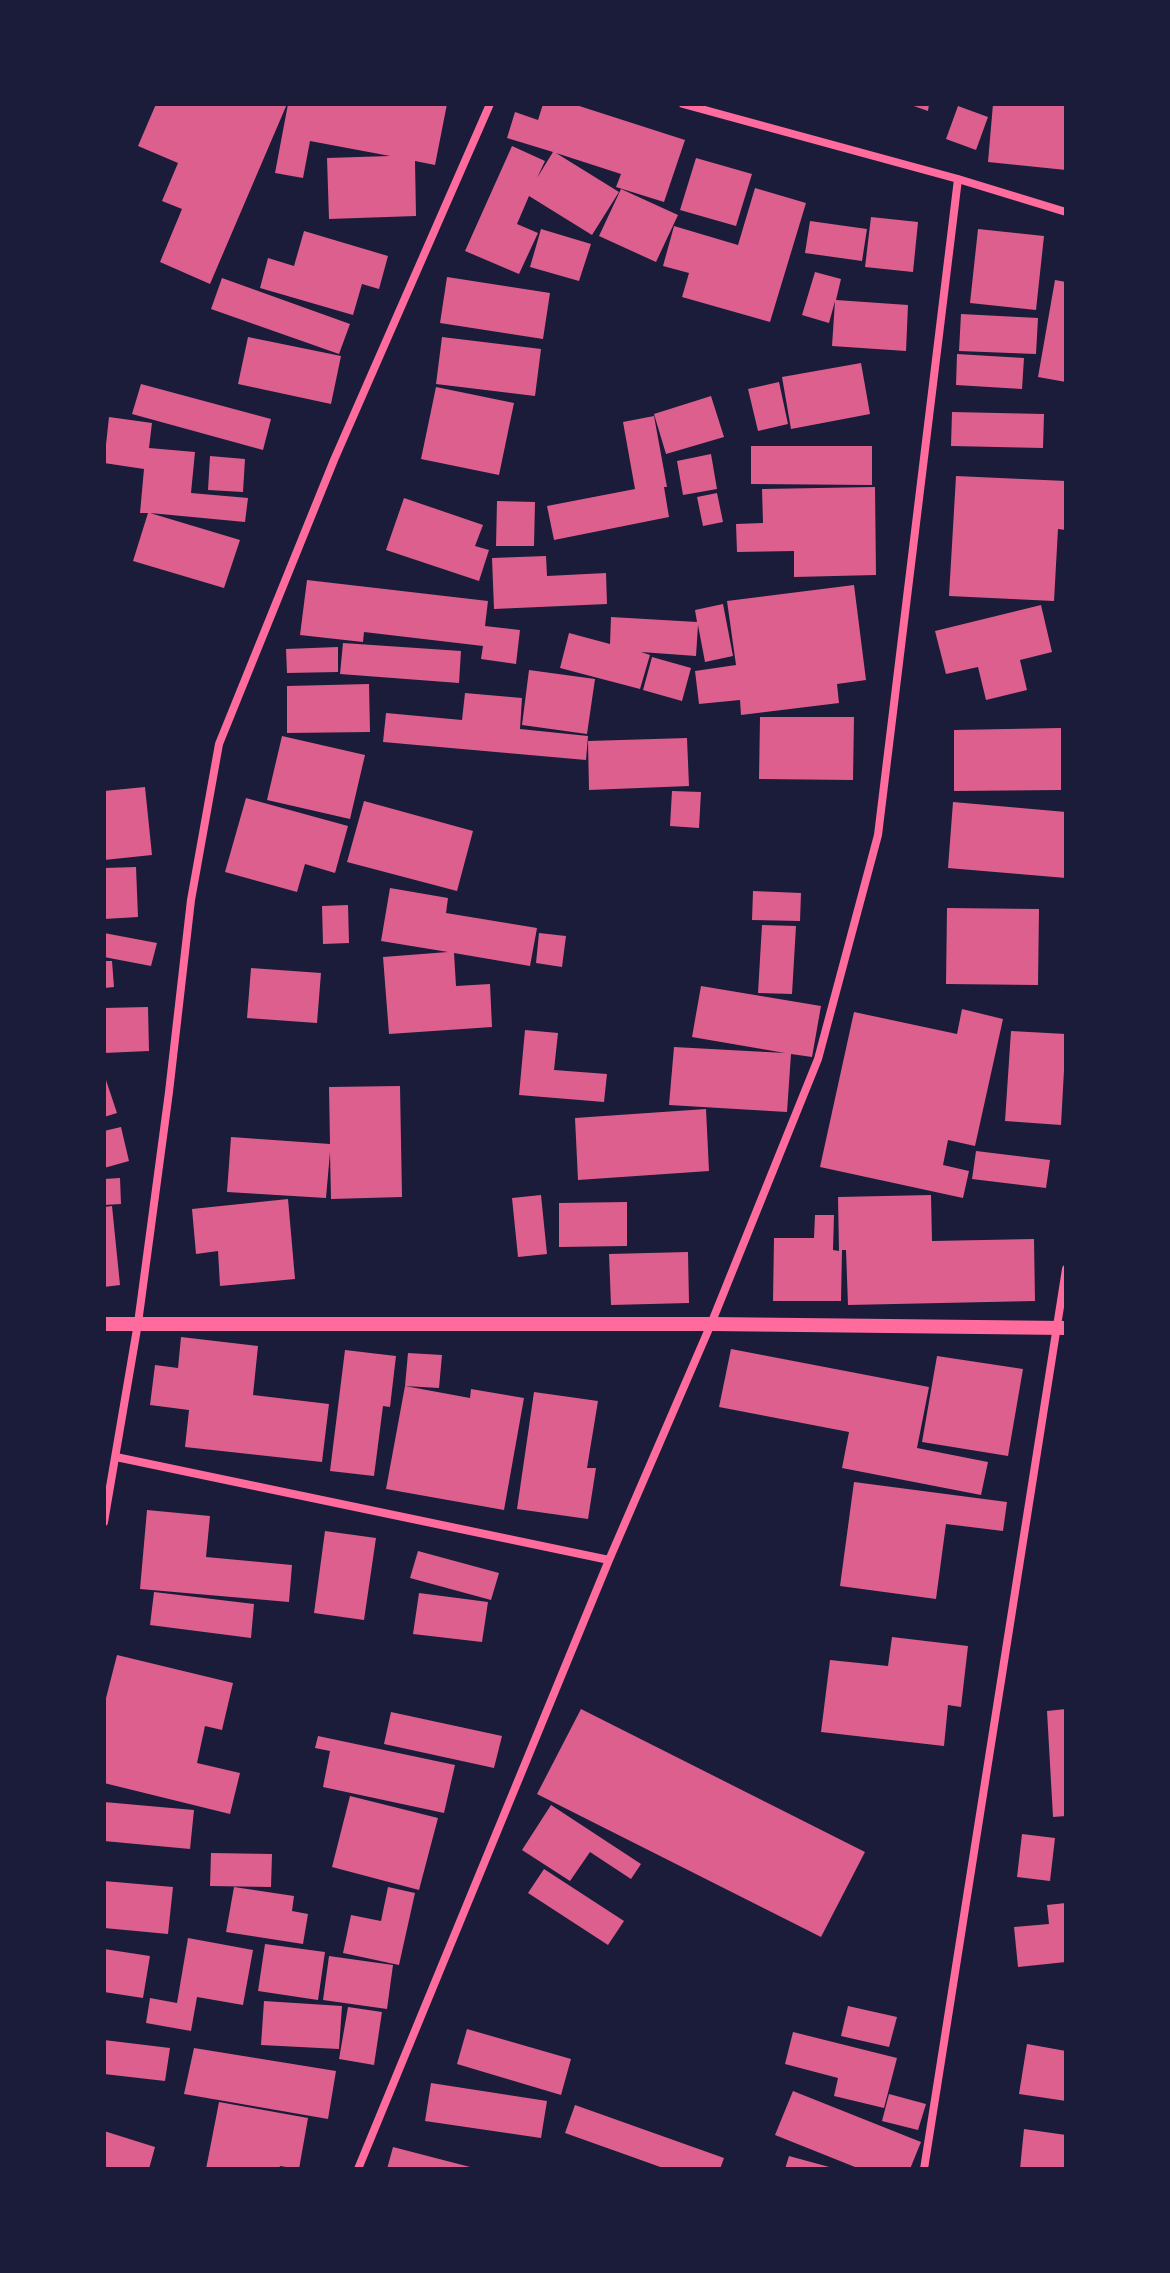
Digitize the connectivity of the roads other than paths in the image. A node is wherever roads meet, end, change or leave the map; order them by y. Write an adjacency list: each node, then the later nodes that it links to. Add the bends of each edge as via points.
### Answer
1 (490, 104): 6 (street, via 334,460 219,744 191,900)
2 (683, 104): 3 (street)
3 (958, 179): 4 (street); 8 (street, via 878,835 818,1059)
4 (1066, 212)
5 (1066, 1269): 9 (street)
6 (138, 1323): 7 (street); 8 (street); 10 (street)
7 (104, 1324)
8 (711, 1324): 9 (street); 12 (street)
9 (1062, 1328): 14 (street)
10 (116, 1457): 11 (street); 12 (street)
11 (104, 1522)
12 (609, 1560): 13 (street)
13 (358, 2169)
14 (924, 2169)

